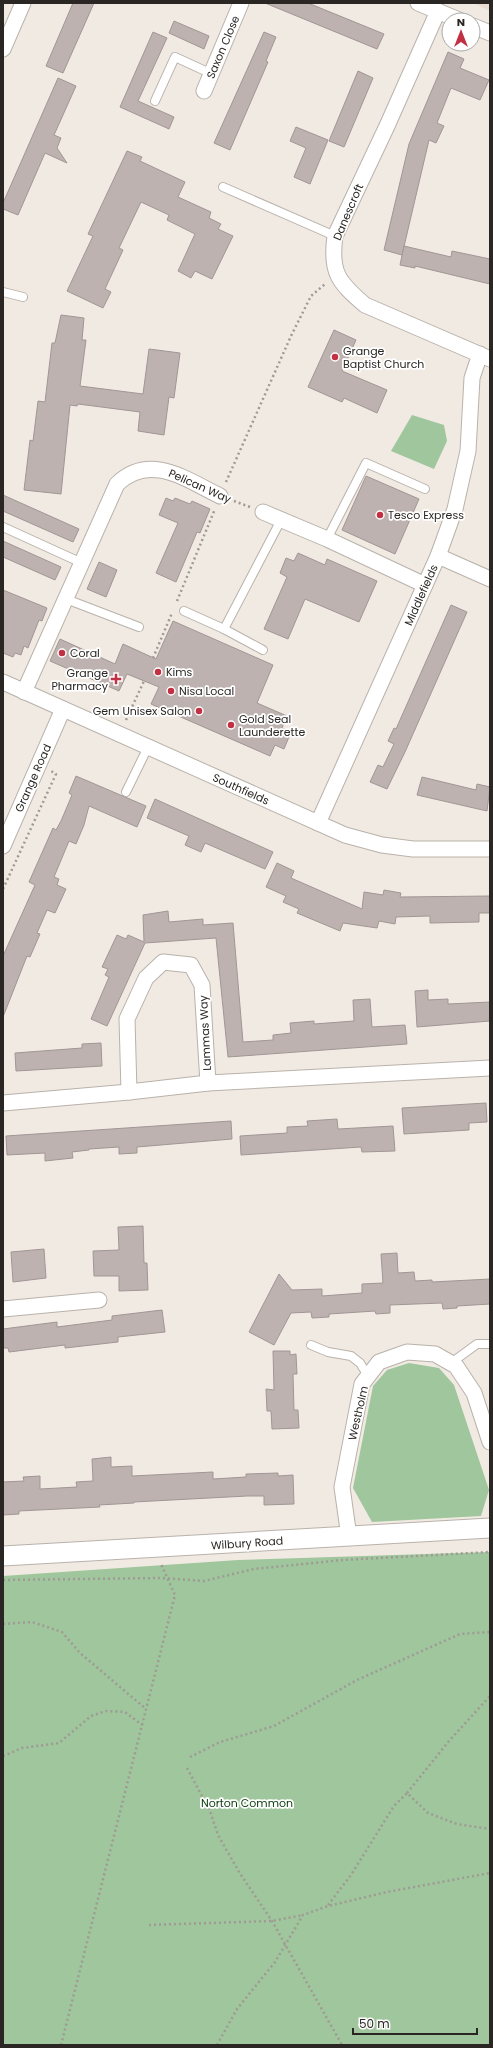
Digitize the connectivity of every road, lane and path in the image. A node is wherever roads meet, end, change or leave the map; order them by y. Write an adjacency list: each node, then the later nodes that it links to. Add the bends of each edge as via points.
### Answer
1 (23, 3): 6 (street)
2 (242, 3): 7 (street, Saxon Close)
3 (418, 3): 4 (street)
4 (438, 11): 5 (street); 11 (street, Danescroft)
5 (441, 12)
6 (3, 48)
7 (212, 74): 8 (street, Saxon Close); 9 (lane, via 175,58)
8 (204, 91)
9 (155, 101)
10 (223, 186): 11 (lane)
11 (335, 236): 12 (street, Danescroft, via 332,256)
12 (338, 277): 15 (street, Danescroft, via 349,291 366,305); 17 (path, via 311,296)
13 (3, 292): 14 (lane)
14 (23, 297)
15 (485, 356): 22 (street, Middlefields, via 472,378 470,432 463,476 455,509)
16 (425, 489): 21 (lane, via 366,463)
17 (220, 496): 18 (path, Pelican Way); 23 (street, Pelican Way, via 168,471 148,469 131,473 117,484); 31 (path)
18 (263, 512): 19 (street)
19 (281, 520): 21 (street); 29 (lane)
20 (3, 527): 23 (lane)
21 (327, 539): 25 (street)
22 (438, 556): 24 (street); 25 (street, Middlefields)
23 (82, 562): 26 (street, Pelican Way)
24 (490, 579)
25 (425, 585): 40 (street, Middlefields)
26 (66, 599): 28 (lane); 34 (street, Pelican Way)
27 (184, 611): 29 (lane)
28 (139, 627)
29 (224, 629): 30 (lane)
30 (263, 650)
31 (153, 658)
32 (144, 681): 36 (path)
33 (3, 682): 34 (street, Southfields)
34 (24, 692): 35 (street, Southfields)
35 (63, 709): 36 (street, Southfields); 41 (street, Grange Road)
36 (119, 735): 37 (street, Southfields)
37 (148, 748): 39 (lane); 40 (street, Southfields)
38 (56, 774): 43 (path)
39 (126, 792)
40 (318, 823): 42 (street, Southfields, via 345,835 390,846 413,849)
41 (3, 846)
42 (490, 849)
43 (3, 889)
44 (490, 1068): 45 (street, Lammas Way)
45 (208, 1083): 46 (street, Lammas Way); 46 (street, Lammas Way, via 202,985 191,965 163,962 146,978 127,1019)
46 (129, 1092): 47 (street, Lammas Way)
47 (3, 1102)
48 (98, 1300): 49 (street)
49 (3, 1309)
50 (490, 1344): 52 (lane, via 477,1344)
51 (311, 1345): 53 (lane, via 328,1352 351,1356 360,1363)
52 (451, 1364): 53 (street, Westholm, via 435,1354 408,1352 379,1362); 54 (street, Westholm, via 456,1366 474,1393)
53 (368, 1376): 56 (street, Westholm, via 362,1384 342,1487)
54 (490, 1442)
55 (490, 1528): 56 (street, Wilbury Road)
56 (348, 1537): 58 (street, Wilbury Road)
57 (490, 1552): 61 (path, via 342,1560 254,1569 209,1580)
58 (3, 1556)
59 (159, 1561): 61 (path)
60 (3, 1580): 61 (path)
61 (167, 1580): 65 (path, via 175,1595)
62 (3, 1624): 65 (path, via 32,1622 62,1632 80,1653)
63 (490, 1632): 68 (path, via 460,1634 357,1680 274,1726 220,1742)
64 (490, 1696): 70 (path)
65 (146, 1710): 66 (path)
66 (142, 1725): 67 (path, via 125,1712 106,1711 91,1716 60,1743 22,1748); 78 (path)
67 (3, 1756)
68 (190, 1757)
69 (187, 1768): 75 (path, via 210,1811 218,1835)
70 (407, 1793): 71 (path, via 428,1813 457,1824); 73 (path, via 394,1806 351,1875)
71 (490, 1829)
72 (490, 1873): 73 (path)
73 (328, 1906): 74 (path)
74 (304, 1914): 75 (path); 77 (path)
75 (272, 1921): 76 (path); 77 (path)
76 (149, 1925)
77 (285, 1944): 79 (path, via 275,1962 237,2009); 80 (path)
78 (61, 2045)
79 (217, 2045)
80 (342, 2045)

